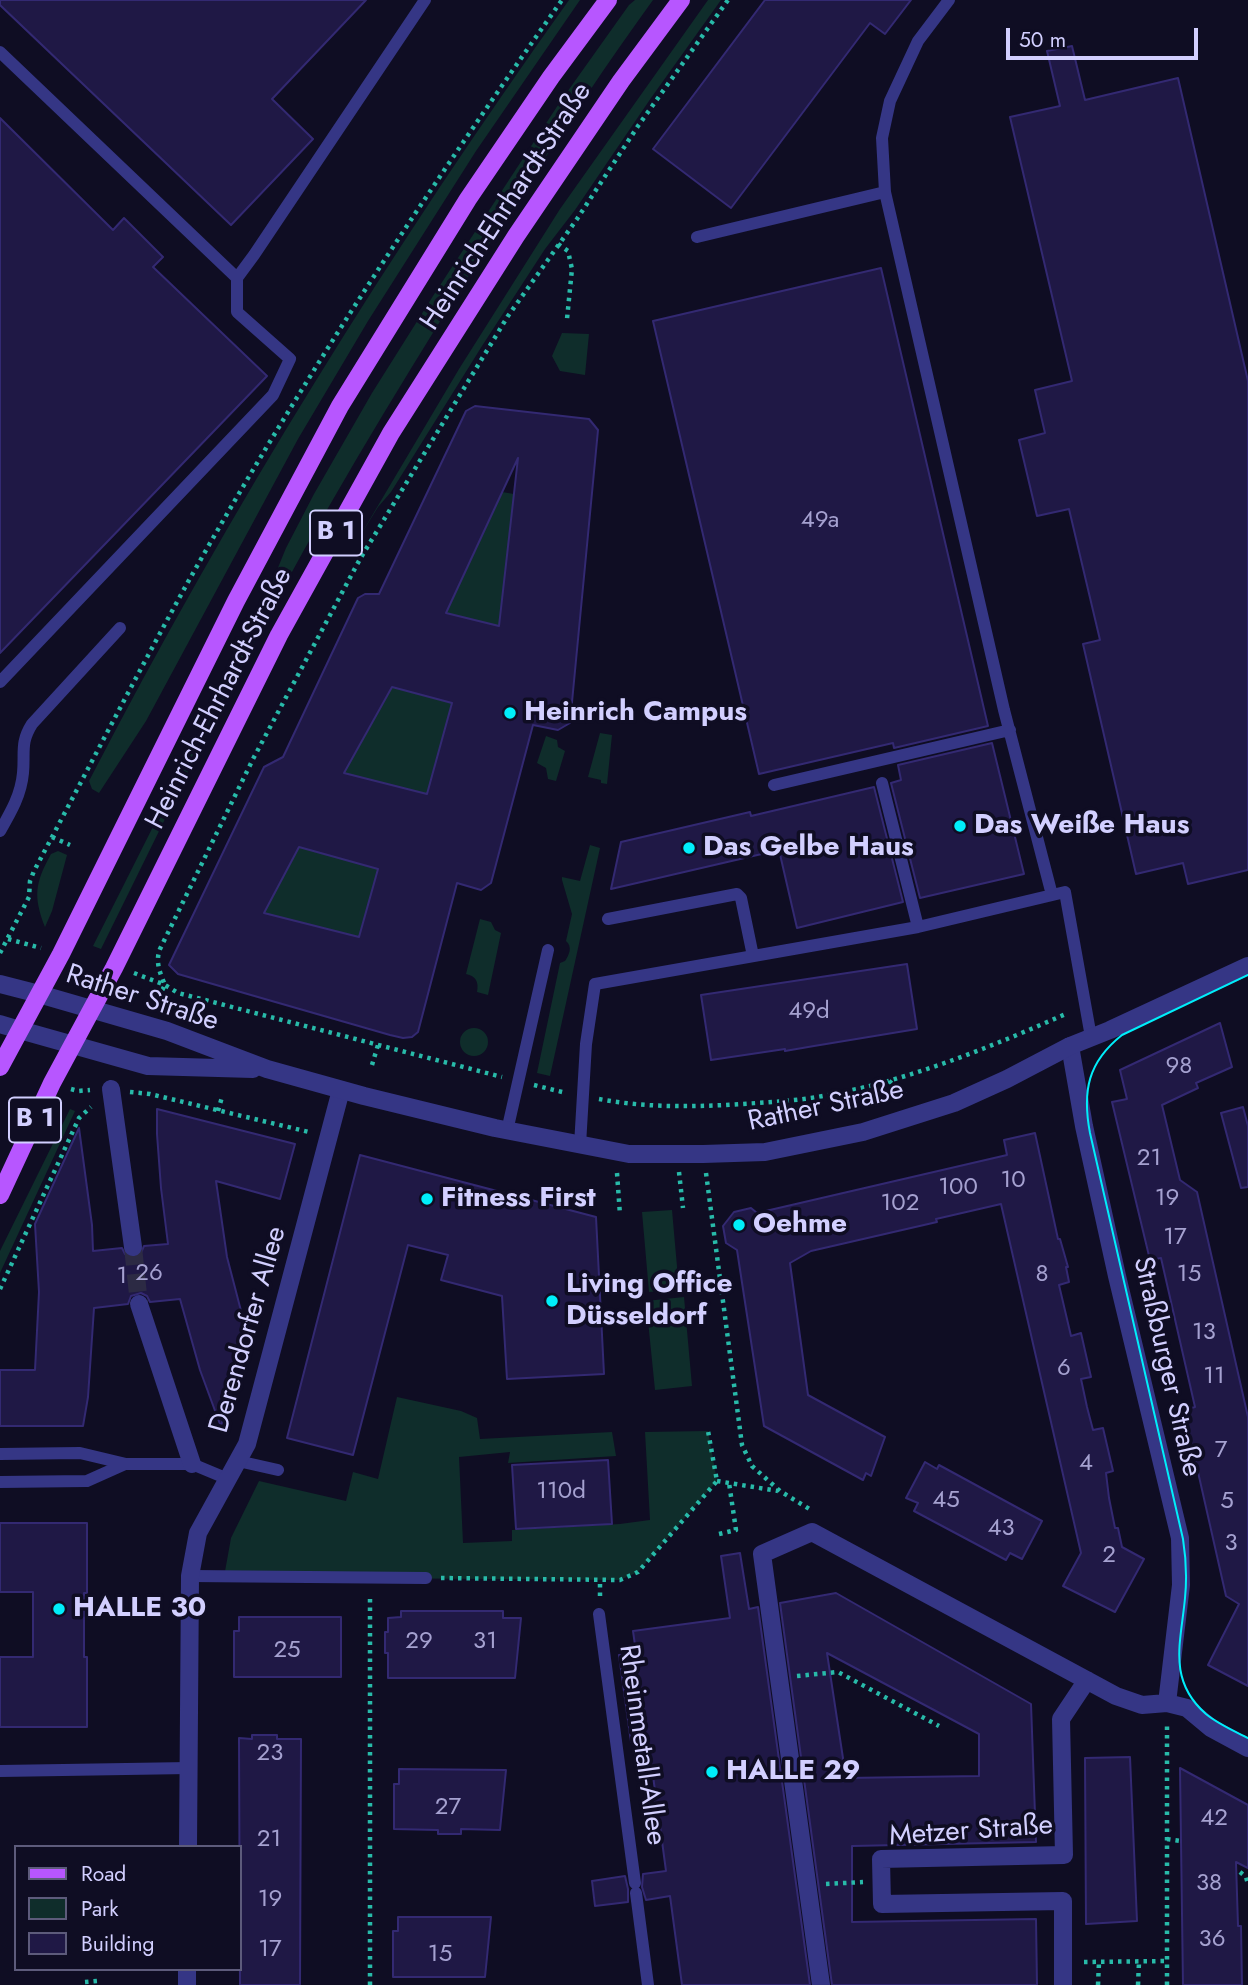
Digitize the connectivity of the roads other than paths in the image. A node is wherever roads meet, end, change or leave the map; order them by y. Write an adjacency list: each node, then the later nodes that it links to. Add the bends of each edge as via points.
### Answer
1 (425, 0): 8 (lane)
2 (608, 0): 22 (main road, Heinrich-Ehrhardt-Straße / B 1, via 468,199 340,406 236,601)
3 (681, 0): 23 (main road, Heinrich-Ehrhardt-Straße / B 1, via 516,236 391,433 279,635)
4 (949, 0): 6 (lane, via 918,41 890,101 882,138)
5 (0, 52): 8 (lane)
6 (885, 192): 7 (lane); 11 (lane)
7 (697, 237)
8 (237, 278): 10 (lane, via 237,312 290,359 273,396)
9 (120, 628): 14 (lane, via 24,736 19,794)
10 (0, 682)
11 (1010, 730): 13 (lane); 15 (lane)
12 (882, 783): 17 (lane)
13 (774, 785)
14 (0, 831)
15 (1052, 895): 17 (lane); 26 (lane, via 1065,892)
16 (608, 919): 19 (lane, via 737,894)
17 (918, 927): 19 (lane)
18 (548, 950): 33 (lane)
19 (752, 956): 34 (lane, via 595,984)
20 (1248, 966): 26 (street, Rather Straße)
21 (0, 984): 22 (street, Rather Straße)
22 (40, 994): 23 (street, Rather Straße); 25 (main road, Heinrich-Ehrhardt-Straße / B 1)
23 (92, 1008): 27 (main road, Heinrich-Ehrhardt-Straße / B 1); 30 (street, Rather Straße)
24 (0, 1024): 25 (street, Rather Straße)
25 (20, 1030): 27 (street, Rather Straße); 29 (main road, Heinrich-Ehrhardt-Straße / B 1)
26 (1091, 1037): 28 (street, Rather Straße)
27 (72, 1045): 30 (street, Rather Straße, via 148,1066); 35 (main road, Heinrich-Ehrhardt-Straße / B 1)
28 (1070, 1046): 34 (street, Rather Straße, via 954,1103 863,1132 765,1152 629,1154); 49 (street, Straßburger Straße, via 1084,1126 1180,1538 1181,1586)
29 (0, 1067)
30 (267, 1069): 32 (street, Rather Straße)
31 (111, 1089): 36 (street)
32 (341, 1090): 33 (street, Rather Straße); 39 (street, Derendorfer Allee, via 247,1444)
33 (508, 1131): 34 (street, Rather Straße)
34 (580, 1144)
35 (0, 1195)
36 (133, 1247)
37 (139, 1304): 41 (street)
38 (0, 1454): 40 (lane, via 80,1453)
39 (238, 1461): 42 (lane); 43 (street, Derendorfer Allee)
40 (126, 1464): 41 (lane); 44 (lane, via 87,1481)
41 (192, 1464): 43 (lane)
42 (278, 1470)
43 (229, 1479): 45 (street, Derendorfer Allee, via 198,1533)
44 (0, 1482)
45 (190, 1576): 46 (lane); 51 (street, Derendorfer Allee)
46 (426, 1578)
47 (599, 1614): 54 (lane, Rheinmetall-Allee)
48 (1087, 1680): 49 (street, via 1130,1702); 55 (street, via 812,1532 762,1554); 56 (street, Metzer Straße, via 1061,1718 1064,1855 881,1859 882,1904 1063,1901)
49 (1167, 1703): 50 (street, via 1187,1708)
50 (1248, 1748)
51 (189, 1768): 52 (lane); 53 (street, Derendorfer Allee)
52 (0, 1772)
53 (188, 1845)
54 (648, 1985)
55 (821, 1985)
56 (1063, 1985)

